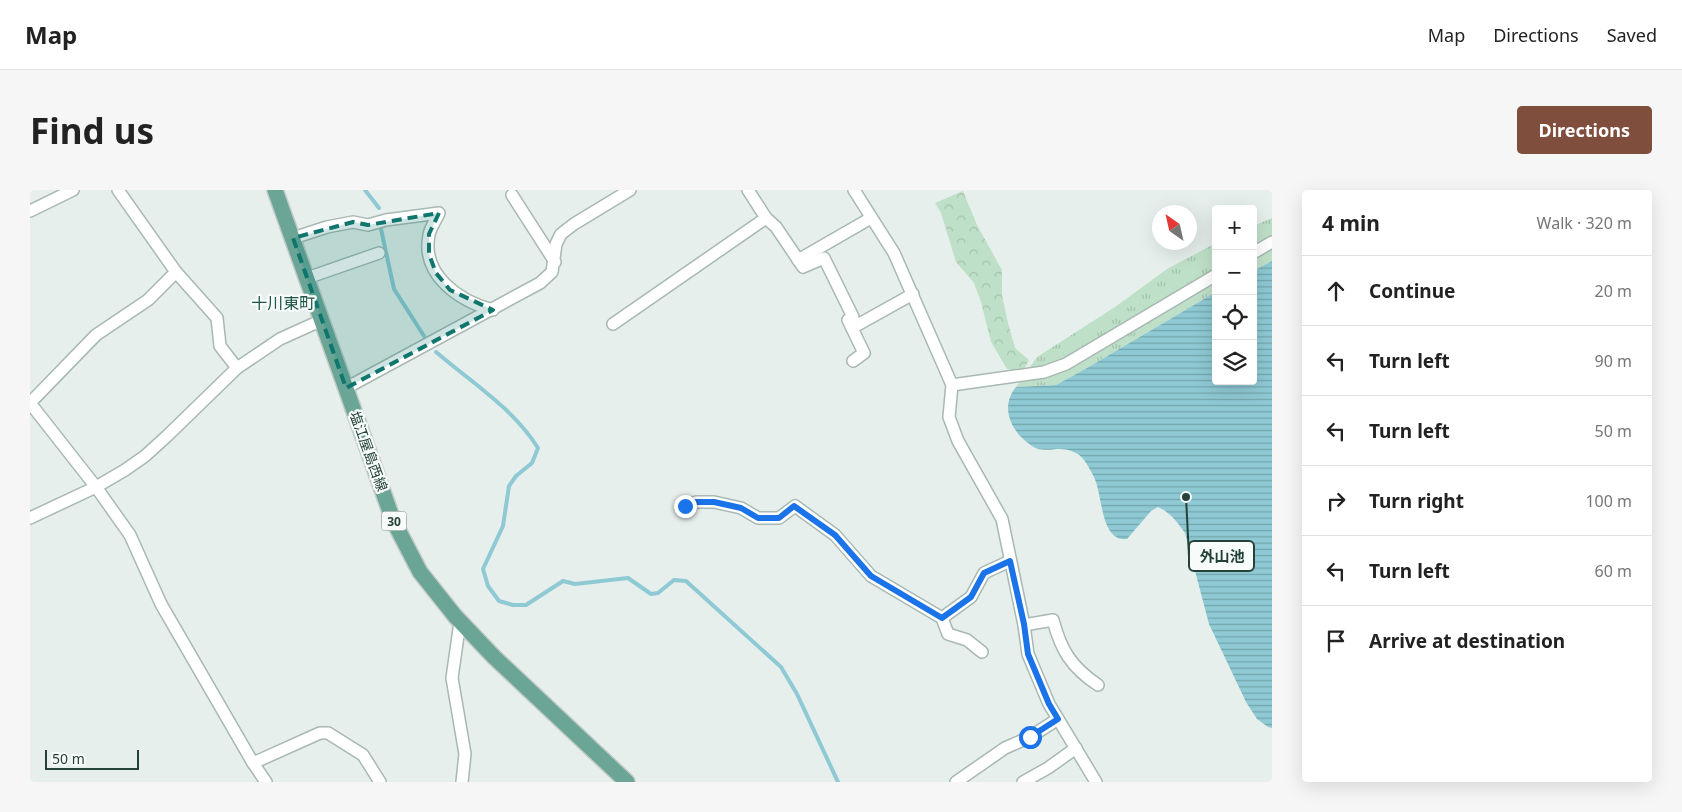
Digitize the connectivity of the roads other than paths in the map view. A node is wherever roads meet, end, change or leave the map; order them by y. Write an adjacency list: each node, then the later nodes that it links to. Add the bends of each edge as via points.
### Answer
1 (72, 190): 8 (street)
2 (118, 190): 17 (street)
3 (275, 190): 11 (main road, 塩江屋島西線 / 30)
4 (630, 190): 16 (street, via 561,234 556,244)
5 (748, 190): 9 (street)
6 (854, 190): 10 (street)
7 (512, 195): 16 (street)
8 (30, 211)
9 (766, 218): 15 (street); 24 (street)
10 (871, 218): 15 (street); 20 (street, via 894,253)
11 (293, 238): 19 (main road, 塩江屋島西線 / 30); 21 (street, via 353,222 368,225 439,213 429,234 429,254 436,273 450,290)
12 (1272, 242): 13 (street)
13 (1257, 251)
14 (379, 253): 19 (street)
15 (798, 260): 23 (street, via 803,267 824,258 854,317)
16 (555, 262): 21 (street, via 552,272 540,283)
17 (176, 272): 26 (street, via 217,318 220,346); 29 (street, via 148,300 96,335)
18 (1212, 277): 27 (street, via 1066,364 1044,372)
19 (307, 278): 22 (main road, 塩江屋島西線 / 30)
20 (912, 294): 23 (street); 27 (street)
21 (493, 310): 28 (street)
22 (322, 320): 26 (street, via 280,339); 28 (main road, 塩江屋島西線 / 30)
23 (849, 321): 25 (street, via 864,353)
24 (614, 324)
25 (853, 361)
26 (237, 368): 30 (street, via 145,456)
27 (952, 385): 33 (street, via 949,417 958,441 1002,520)
28 (346, 388): 35 (main road, 塩江屋島西線 / 30, via 393,520 420,572)
29 (30, 403): 30 (street)
30 (96, 487): 32 (street); 41 (street, via 130,535 161,604)
31 (685, 506): 34 (street, via 714,502 741,508 758,518 779,518 794,506 835,535 871,576)
32 (30, 518)
33 (1010, 561): 34 (street, via 984,573 971,597); 36 (street)
34 (942, 618): 37 (street, via 948,634 967,640)
35 (460, 622): 44 (street, via 452,678 465,754); 45 (main road, 塩江屋島西線 / 30)
36 (1024, 624): 38 (street, via 1053,620 1061,648 1077,668); 39 (street, via 1028,654)
37 (982, 652)
38 (1098, 684)
39 (1058, 719): 40 (street); 46 (street, via 1005,748)
40 (1076, 748): 47 (street); 48 (street)
41 (253, 763): 42 (street); 43 (street, via 320,733 328,733 362,755)
42 (266, 782)
43 (380, 782)
44 (462, 782)
45 (627, 782)
46 (956, 782)
47 (1023, 782)
48 (1096, 782)

